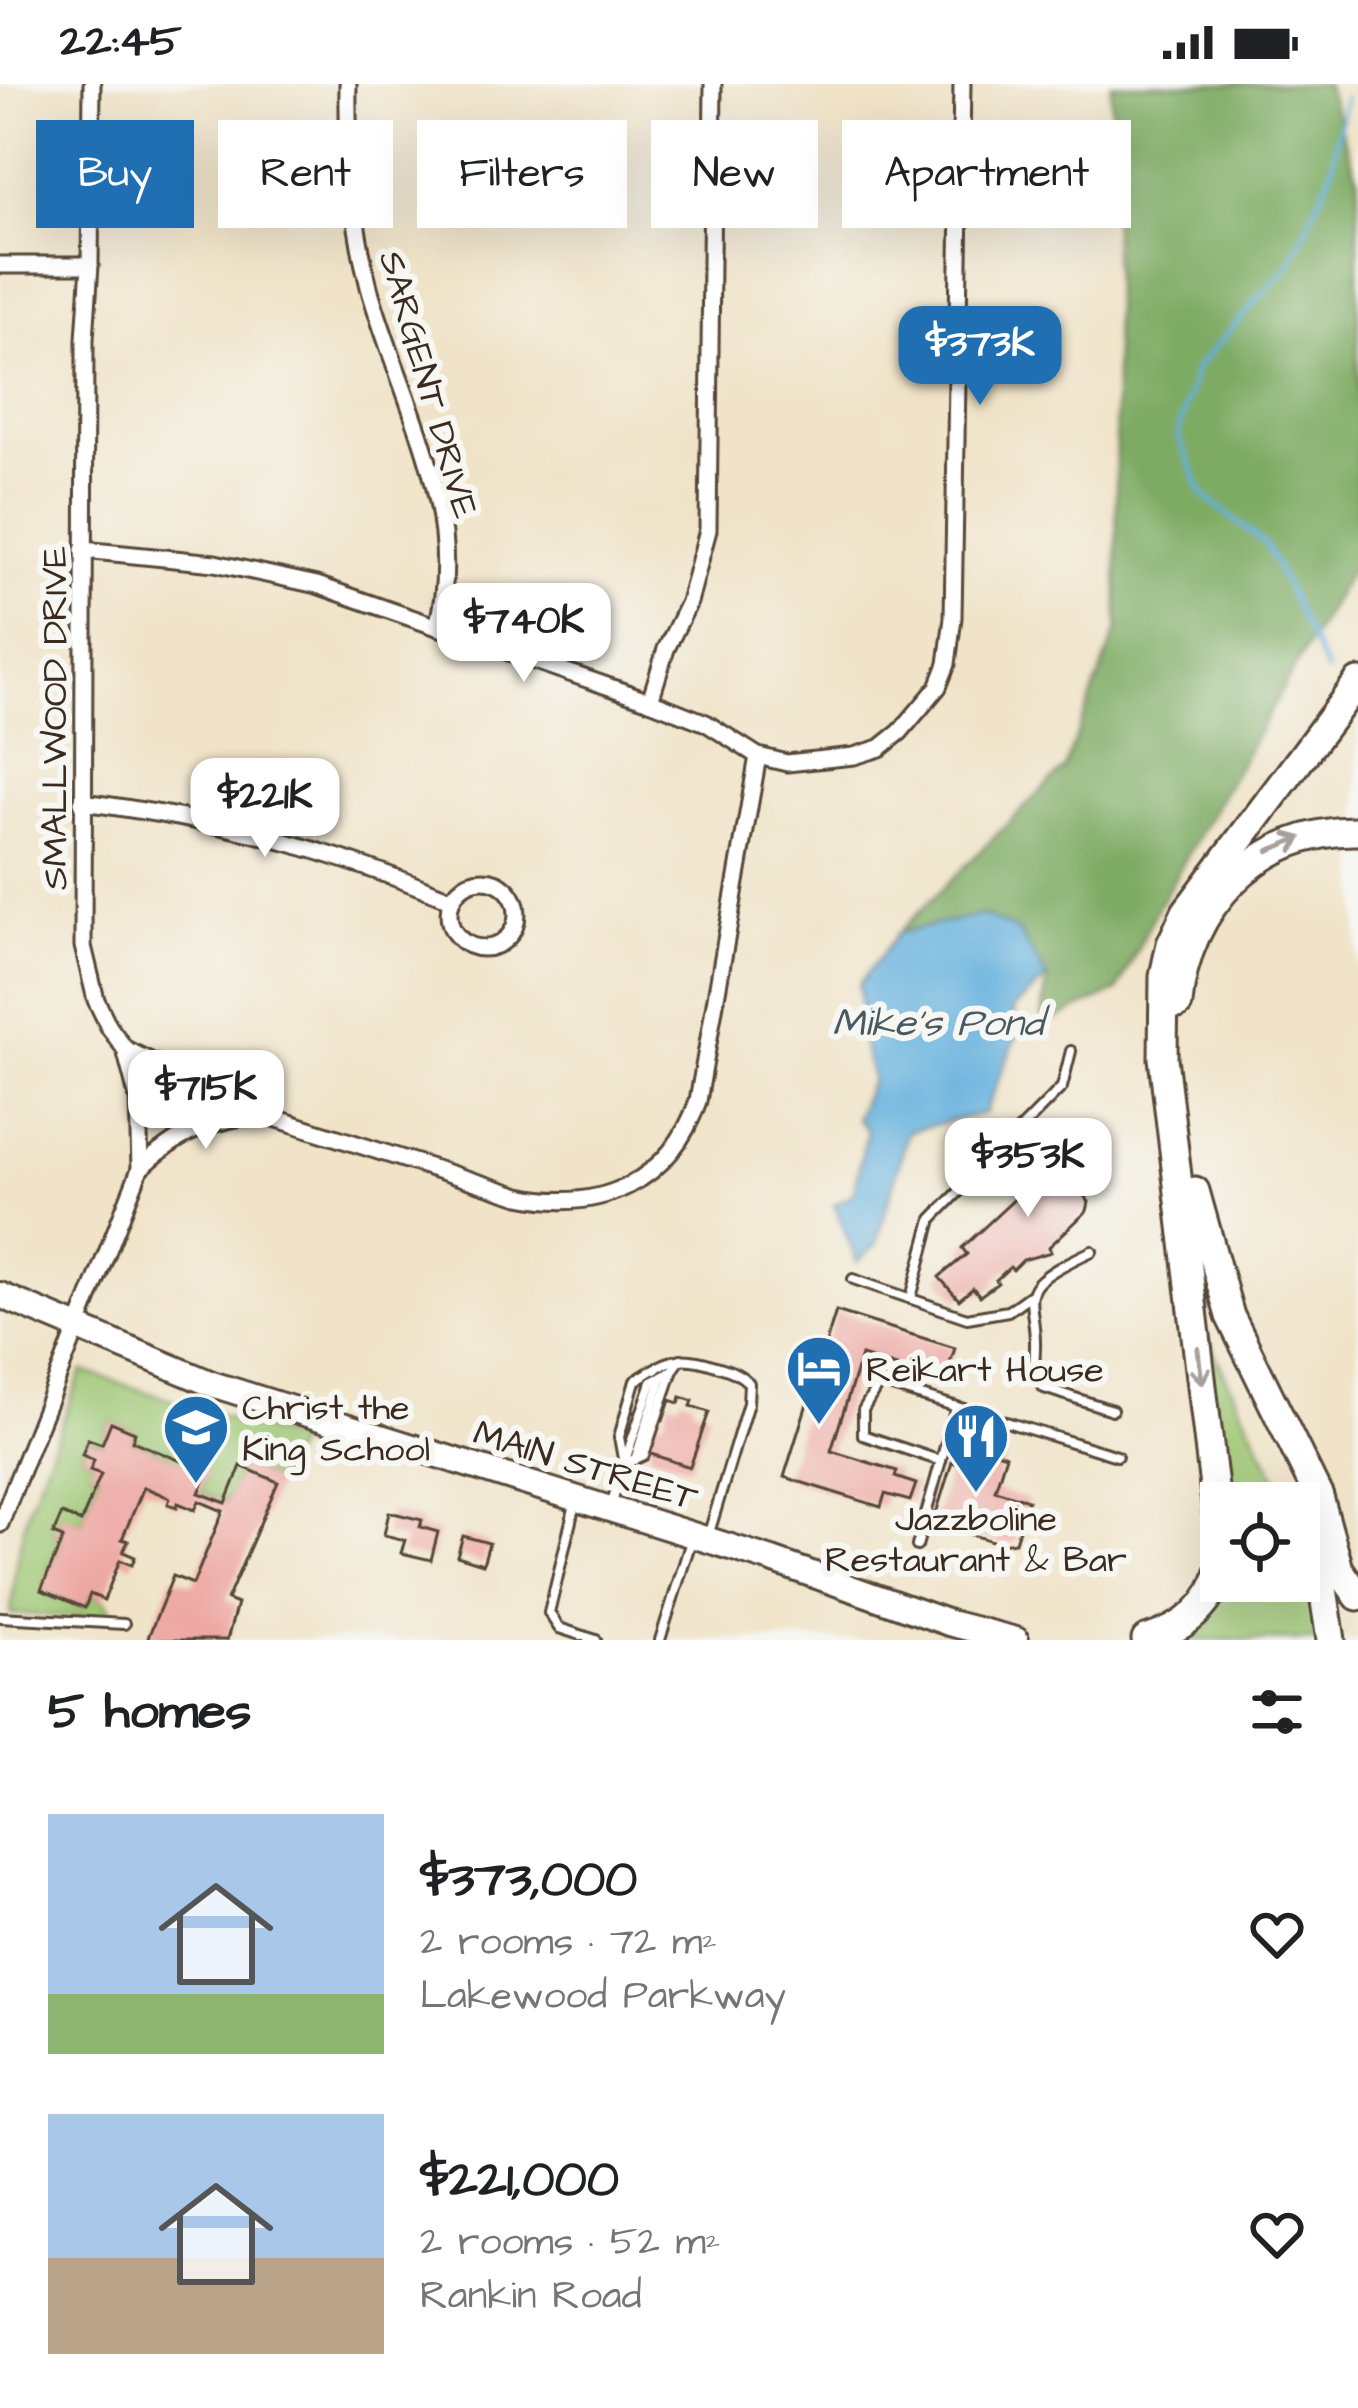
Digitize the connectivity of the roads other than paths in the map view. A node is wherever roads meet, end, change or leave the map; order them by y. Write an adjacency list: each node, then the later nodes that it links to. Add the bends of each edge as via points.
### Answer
1 (92, 84): 6 (street, SMALLWOOD DRIVE)
2 (348, 84): 8 (street, SARGENT DRIVE, via 361,254 443,533 447,577)
3 (713, 84): 10 (street, via 709,530)
4 (962, 84): 11 (street, via 947,664 938,687 880,748 787,763)
5 (0, 265): 6 (street)
6 (90, 266): 7 (street, SMALLWOOD DRIVE)
7 (83, 550): 8 (street, via 215,562 317,585); 12 (street, SMALLWOOD DRIVE)
8 (437, 627): 10 (street)
9 (1358, 682): 19 (highway, via 1200,889 1171,944 1161,1022)
10 (650, 701): 11 (street)
11 (758, 756): 17 (street, via 698,1101 681,1139 654,1169 613,1192 556,1204)
12 (82, 802): 14 (street, via 279,837); 15 (street, SMALLWOOD DRIVE, via 86,970)
13 (1358, 831): 41 (highway, one-way to 13, via 1319,1497 1216,1277 1194,1185 1176,1024 1190,947 1244,868 1294,839)
14 (452, 900): 14 (street, via 468,884 490,880 510,893 514,926 490,947 469,945 450,921)
15 (125, 1049): 17 (street); 18 (street, SMALLWOOD DRIVE, via 138,1100)
16 (1071, 1051): 24 (lane, via 1062,1087 932,1219)
17 (262, 1114): 18 (street, via 195,1129)
18 (140, 1169): 25 (street, SMALLWOOD DRIVE)
19 (1181, 1208): 35 (highway, one-way to 35); 52 (highway, via 1224,1344 1302,1494)
20 (1092, 1251): 23 (lane, via 1042,1274)
21 (854, 1280): 24 (lane)
22 (0, 1295): 25 (main road, MAIN STREET)
23 (1029, 1297): 24 (lane, via 1008,1311 967,1318); 30 (lane, via 1033,1373 1044,1388)
24 (911, 1298)
25 (77, 1328): 36 (main road, MAIN STREET, via 212,1384); 38 (street, SMALLWOOD DRIVE)
26 (682, 1358): 27 (lane); 34 (lane, via 635,1381 619,1437); 39 (lane, via 749,1383)
27 (673, 1370): 28 (lane); 32 (lane, via 644,1455)
28 (662, 1377): 32 (lane); 34 (lane, via 652,1382)
29 (956, 1407): 31 (lane); 33 (lane); 33 (lane, via 878,1383 863,1410 863,1435)
30 (1112, 1410)
31 (1117, 1456)
32 (634, 1460): 34 (lane)
33 (941, 1461): 40 (lane)
34 (624, 1464): 37 (lane)
35 (1213, 1482)
36 (576, 1499): 37 (main road, MAIN STREET); 47 (lane, via 549,1613 559,1628)
37 (609, 1509): 39 (main road, MAIN STREET)
38 (0, 1524)
39 (700, 1538): 46 (main road, MAIN STREET); 48 (lane)
40 (916, 1546)
41 (1340, 1569): 42 (highway); 53 (highway)
42 (1358, 1596)
43 (1204, 1602): 51 (highway, via 1184,1625)
44 (0, 1618): 45 (lane)
45 (124, 1624)
46 (949, 1632): 49 (main road, MAIN STREET); 50 (main road, MAIN STREET)
47 (596, 1640)
48 (660, 1640)
49 (982, 1640)
50 (1016, 1640)
51 (1146, 1640)
52 (1331, 1640)
53 (1346, 1640)

